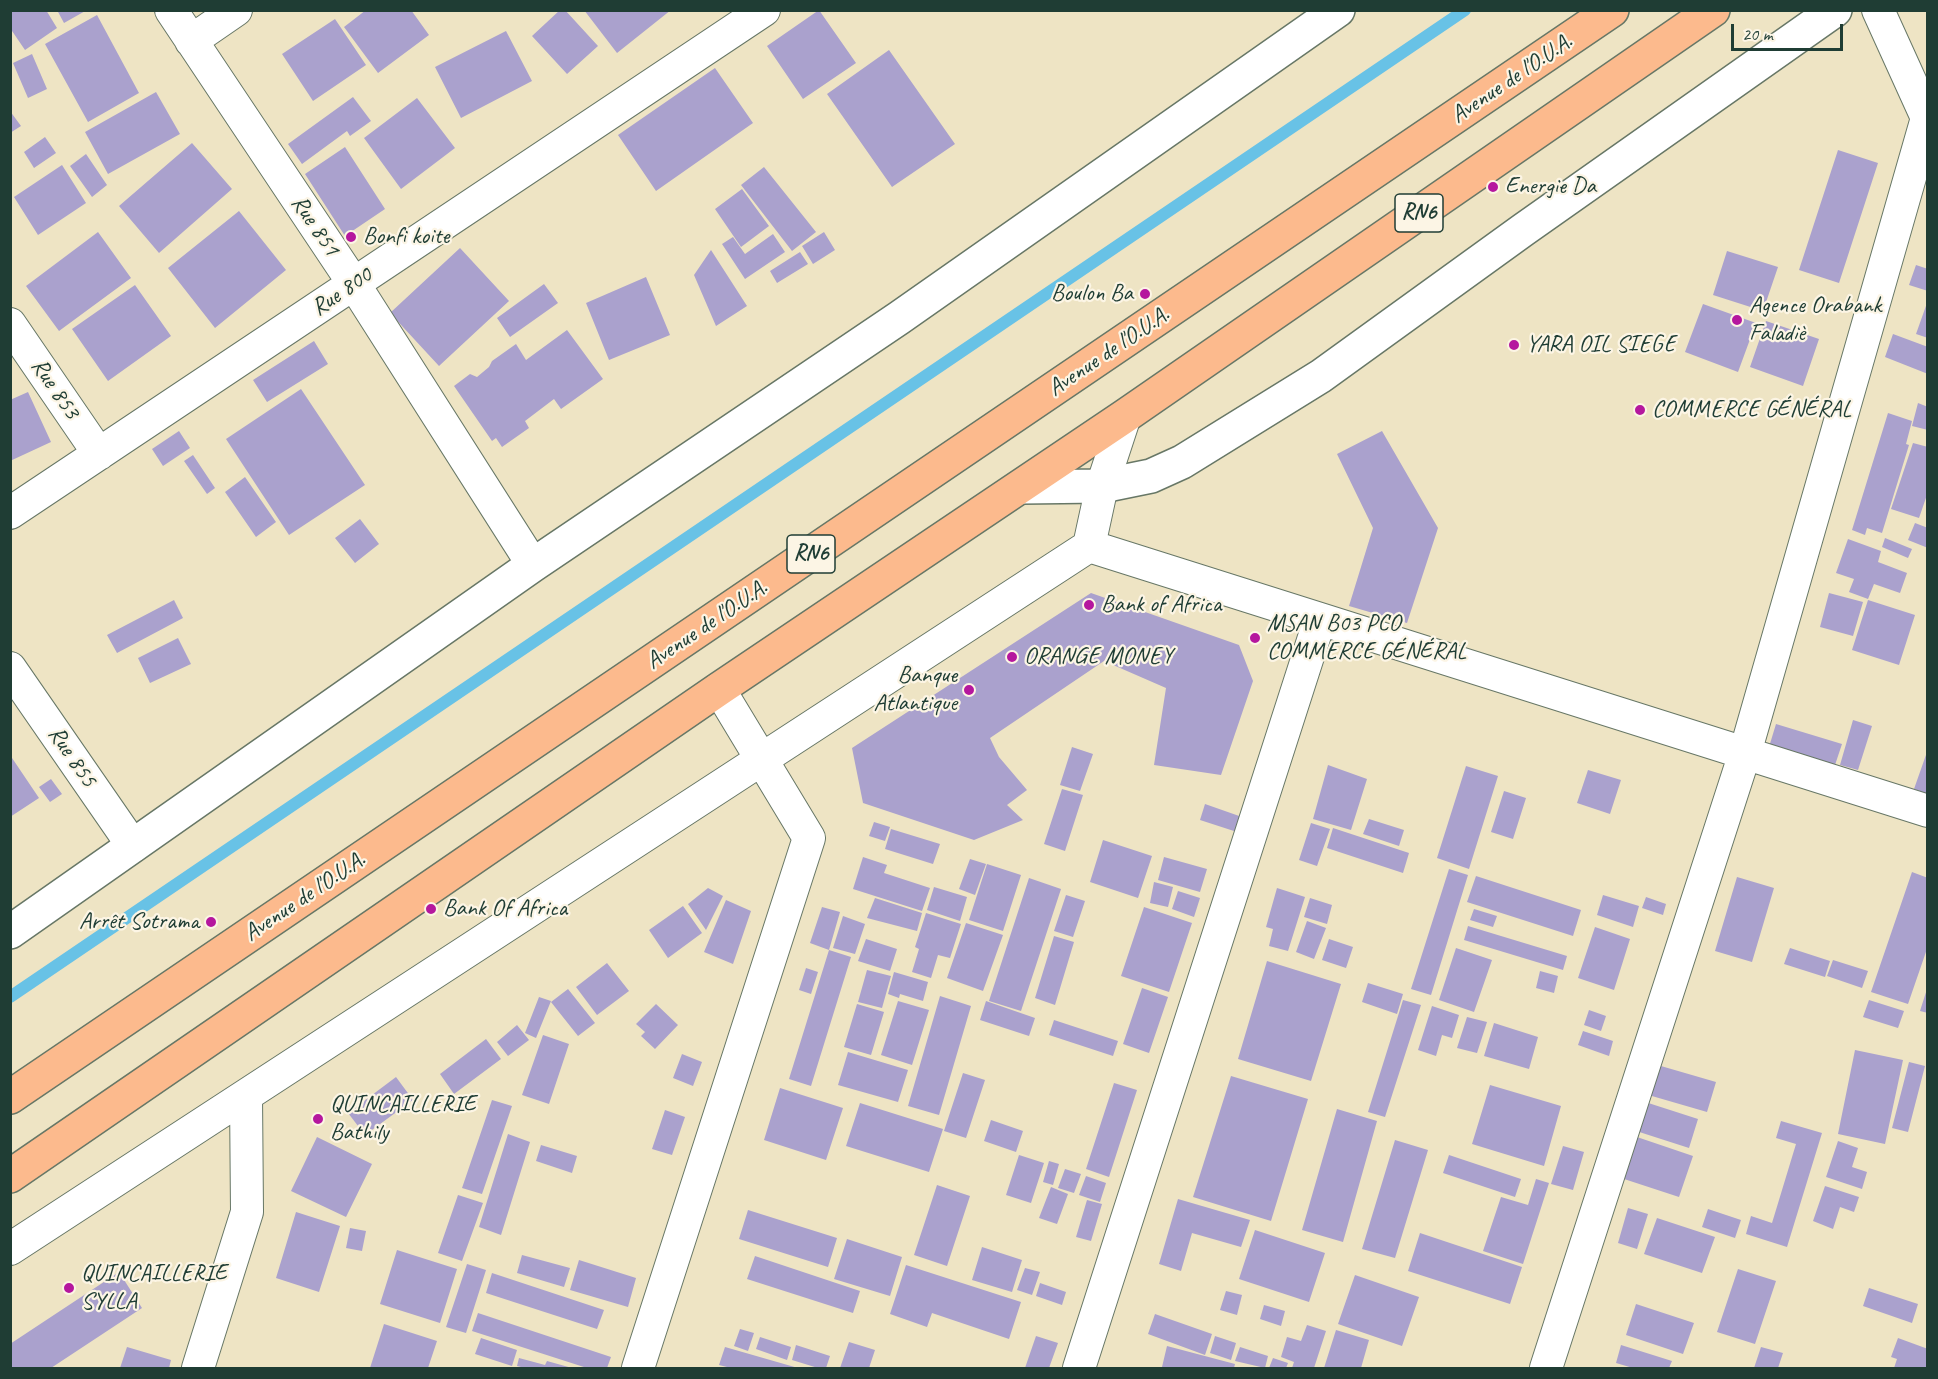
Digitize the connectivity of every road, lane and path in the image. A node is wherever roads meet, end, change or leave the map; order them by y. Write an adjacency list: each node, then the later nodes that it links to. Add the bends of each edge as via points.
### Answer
1 (171, 10): 9 (street, Rue 851)
2 (236, 10): 9 (street)
3 (764, 10): 11 (street, Rue 800)
4 (1338, 10): 19 (street, via 899,318)
5 (1612, 10): 29 (highway, Avenue de l'O.U.A. / RN6)
6 (1713, 10): 13 (highway, RN6)
7 (1835, 10): 15 (street, via 1321,376 1182,462 1151,476)
8 (1878, 10): 10 (street)
9 (191, 41): 11 (street, Rue 851)
10 (1927, 118): 23 (street)
11 (354, 284): 14 (street, Rue 800); 19 (street, Rue 851)
12 (10, 324): 14 (street, Rue 853)
13 (1125, 416): 15 (street); 16 (highway, RN6)
14 (99, 454): 17 (street, Rue 800)
15 (1102, 486): 16 (street); 18 (street)
16 (1021, 487): 22 (highway, RN6)
17 (10, 513)
18 (1089, 546): 20 (street); 24 (street)
19 (533, 565): 26 (street)
20 (1320, 619): 23 (street); 34 (street)
21 (10, 668): 26 (street, Rue 855)
22 (719, 689): 24 (street); 30 (highway, RN6)
23 (1745, 753): 25 (street); 35 (street)
24 (761, 760): 28 (street); 33 (street, via 809,838)
25 (1928, 811)
26 (133, 846): 27 (street)
27 (10, 932)
28 (246, 1096): 31 (street); 32 (street, via 248,1212)
29 (10, 1097)
30 (10, 1176)
31 (10, 1249)
32 (198, 1368)
33 (638, 1368)
34 (1079, 1368)
35 (1546, 1368)

